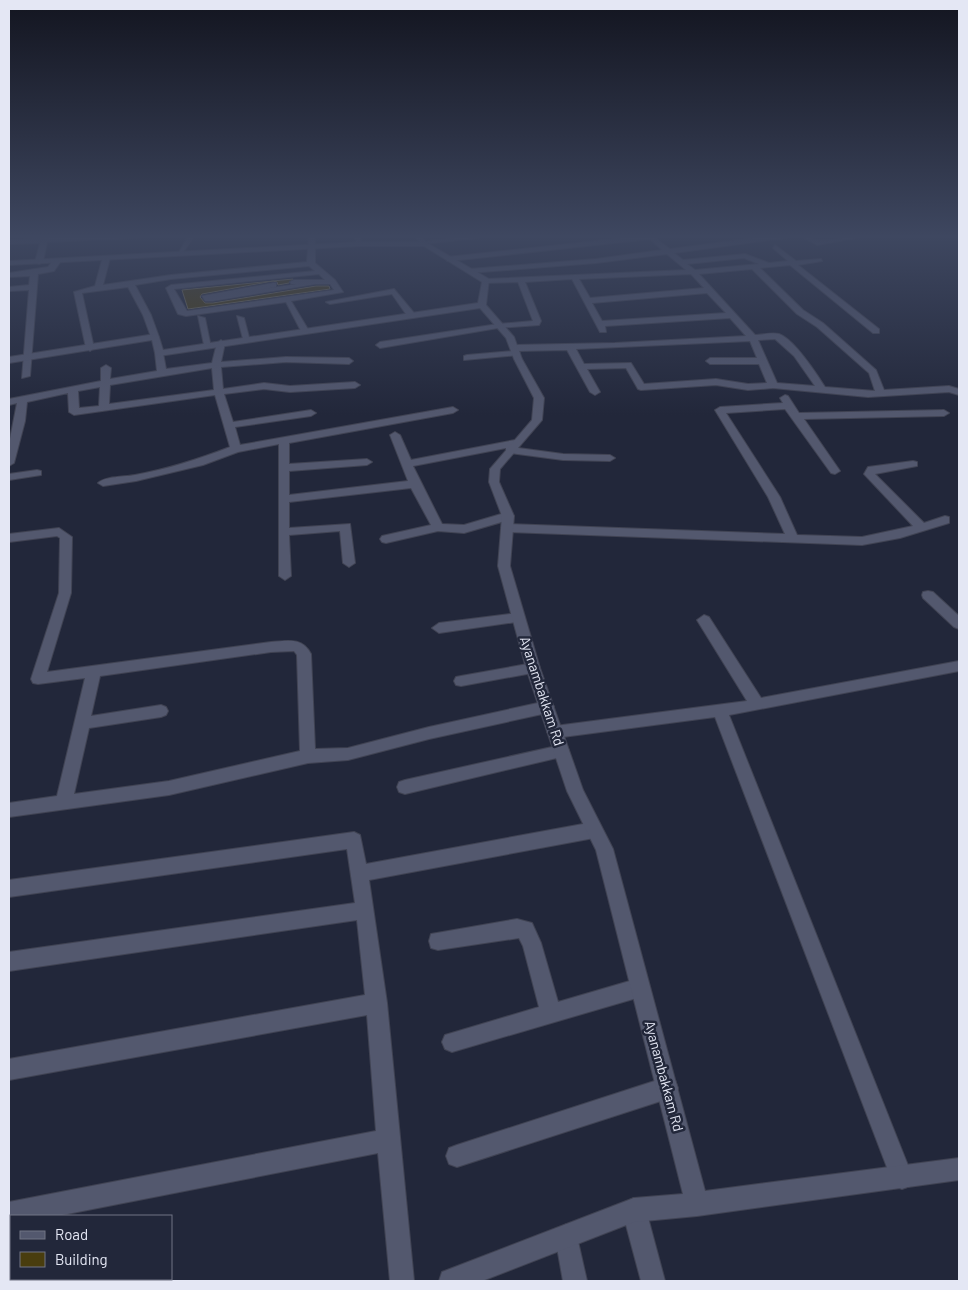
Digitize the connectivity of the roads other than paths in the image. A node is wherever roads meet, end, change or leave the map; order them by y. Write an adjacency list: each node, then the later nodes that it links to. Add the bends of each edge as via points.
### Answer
1 (31, 295): 36 (street)
2 (79, 295): 33 (street)
3 (136, 295): 26 (street)
4 (173, 295): 7 (street, via 181,312 186,314)
5 (206, 295): 6 (street, via 213,299)
6 (238, 295)
7 (317, 295)
8 (349, 295): 25 (street, via 290,305)
9 (398, 295): 19 (street)
10 (484, 295): 18 (street)
11 (527, 295): 23 (street, via 537,321)
12 (585, 295): 17 (street)
13 (652, 295): 17 (street)
14 (715, 295): 20 (street)
15 (783, 295): 55 (street, via 872,372)
16 (833, 295): 24 (street)
17 (588, 301): 20 (street, via 602,327)
18 (482, 305): 19 (street); 23 (street, Ayanambakkam Rd)
19 (411, 315): 25 (street)
20 (733, 315): 27 (street)
21 (201, 318): 31 (street)
22 (240, 318): 28 (street)
23 (498, 326): 30 (street); 34 (street, Ayanambakkam Rd, via 510,337)
24 (876, 330)
25 (304, 332): 28 (street)
26 (155, 337): 33 (street); 35 (street)
27 (753, 338): 32 (street); 40 (street); 51 (street, via 776,336 805,362)
28 (247, 339): 29 (street)
29 (221, 343): 31 (street); 42 (street)
30 (380, 344)
31 (208, 345): 35 (street)
32 (570, 347): 34 (street); 43 (street)
33 (90, 348): 36 (street)
34 (515, 351): 37 (street); 67 (street, Ayanambakkam Rd, via 539,398 537,420)
35 (160, 353): 45 (street)
36 (27, 358): 38 (street); 46 (street)
37 (468, 358)
38 (9, 360)
39 (349, 361): 42 (street, via 276,360)
40 (763, 361): 41 (street); 49 (street)
41 (710, 362)
42 (216, 366): 45 (street); 52 (street)
43 (581, 367): 49 (street, via 628,366 641,387 716,382 748,387); 53 (street)
44 (106, 368): 47 (street)
45 (162, 373): 47 (street)
46 (25, 376)
47 (106, 383): 50 (street); 59 (street)
48 (355, 385): 52 (street, via 290,389 264,386)
49 (776, 386): 51 (street); 58 (street)
50 (73, 390): 56 (street); 59 (street, via 74,412)
51 (823, 391): 55 (street)
52 (219, 392): 59 (street); 64 (street)
53 (595, 392)
54 (959, 392): 55 (street, via 949,389)
55 (880, 393)
56 (22, 399): 57 (street); 71 (street)
57 (9, 402)
58 (788, 406): 63 (street); 88 (street, via 720,410 774,497)
59 (104, 408)
60 (453, 410): 66 (street)
61 (944, 413): 63 (street)
62 (311, 414): 64 (street)
63 (797, 416): 75 (street)
64 (231, 425): 68 (street)
65 (395, 434): 72 (street)
66 (284, 440): 68 (street); 74 (street)
67 (513, 446): 69 (street, via 563,457); 72 (street); 82 (street, Ayanambakkam Rd, via 495,469 494,482)
68 (236, 449): 78 (street, via 181,468)
69 (610, 458)
70 (366, 462): 74 (street)
71 (9, 463)
72 (409, 464): 79 (street)
73 (912, 464): 84 (street, via 872,469 869,474)
74 (284, 468): 80 (street)
75 (835, 471)
76 (37, 473): 77 (street)
77 (9, 477)
78 (103, 482)
79 (416, 484): 80 (street); 83 (street)
80 (283, 500): 85 (street)
81 (945, 520): 84 (street)
82 (507, 522): 83 (street, via 464,529); 88 (street); 92 (street, Ayanambakkam Rd, via 504,566)
83 (438, 527): 87 (street)
84 (921, 527): 88 (street, via 862,541)
85 (283, 532): 89 (street, via 346,527); 90 (street)
86 (9, 538): 98 (street, via 59,532 66,537 64,593 38,678)
87 (386, 539)
88 (794, 539)
89 (349, 563)
90 (285, 576)
91 (928, 595): 94 (street)
92 (518, 618): 95 (street); 97 (street, Ayanambakkam Rd)
93 (704, 620): 100 (street)
94 (959, 624)
95 (439, 628)
96 (959, 666): 100 (street)
97 (533, 668): 99 (street); 101 (street, Ayanambakkam Rd)
98 (94, 671): 104 (street); 107 (street, via 298,646 304,654)
99 (461, 680)
100 (757, 705): 103 (street)
101 (548, 707): 105 (street, Ayanambakkam Rd); 107 (street, via 348,754)
102 (161, 711): 104 (street)
103 (720, 711): 105 (street); 126 (street)
104 (83, 723): 109 (street)
105 (555, 732): 106 (street, Ayanambakkam Rd)
106 (561, 751): 108 (street); 111 (street, Ayanambakkam Rd)
107 (308, 756): 109 (street, via 169,788)
108 (404, 787)
109 (64, 804): 110 (street)
110 (9, 810)
111 (594, 830): 112 (street); 117 (street, Ayanambakkam Rd, via 604,848)
112 (361, 873): 113 (street, via 354,840); 114 (street)
113 (9, 888)
114 (365, 910): 116 (street); 118 (street)
115 (438, 941): 119 (street, via 517,928 525,930 532,943)
116 (9, 962)
117 (640, 988): 119 (street); 122 (street, Ayanambakkam Rd)
118 (377, 1003): 121 (street); 123 (street)
119 (551, 1013): 120 (street)
120 (452, 1042)
121 (9, 1070)
122 (667, 1088): 124 (street); 127 (street, Ayanambakkam Rd)
123 (386, 1140): 129 (street); 131 (street)
124 (456, 1156)
125 (959, 1169): 126 (street)
126 (902, 1178): 127 (street)
127 (697, 1204): 128 (street)
128 (634, 1210): 130 (street); 134 (street)
129 (9, 1214)
130 (567, 1236): 132 (street); 133 (street)
131 (402, 1281)
132 (451, 1281)
133 (575, 1281)
134 (653, 1281)

